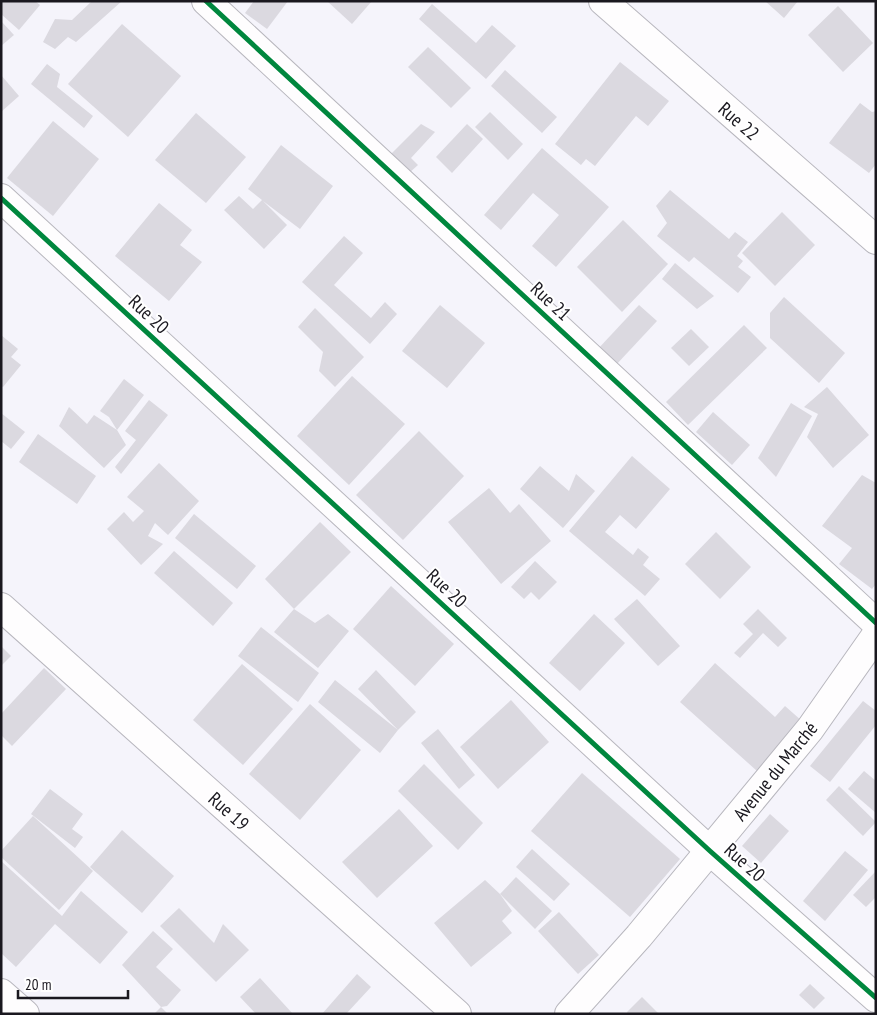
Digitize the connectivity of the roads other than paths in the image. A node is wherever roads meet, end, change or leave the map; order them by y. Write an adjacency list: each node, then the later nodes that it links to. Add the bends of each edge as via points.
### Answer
1 (206, 1): 6 (street, Rue 21)
2 (603, 1): 4 (street, Rue 22)
3 (1, 198): 8 (street, Rue 20)
4 (876, 240)
5 (1, 607): 12 (street, Rue 19)
6 (876, 624)
7 (876, 635): 8 (street, Avenue du Marché, via 810,729)
8 (710, 851): 10 (street, Rue 20); 13 (street, Avenue du Marché)
9 (1, 993): 11 (street)
10 (876, 998)
11 (25, 1014)
12 (456, 1014)
13 (568, 1014)

